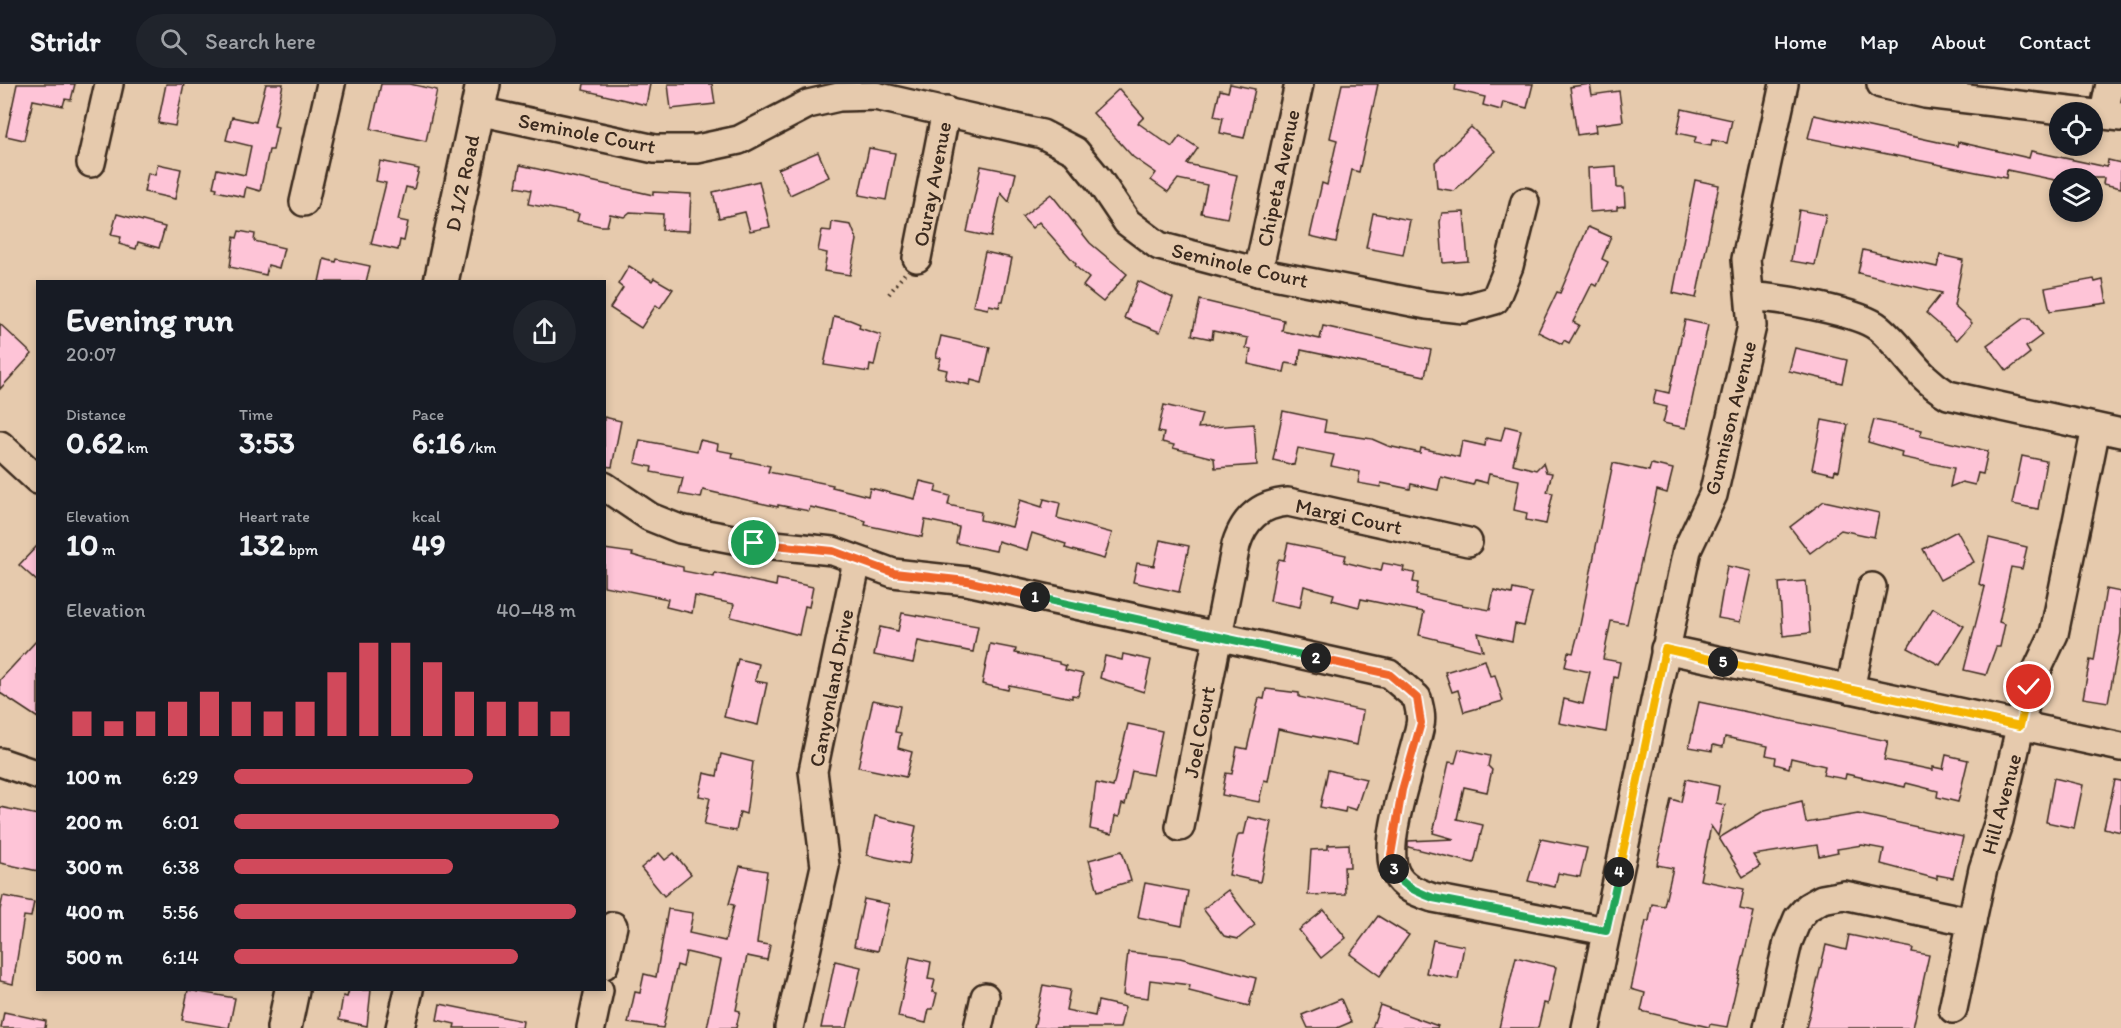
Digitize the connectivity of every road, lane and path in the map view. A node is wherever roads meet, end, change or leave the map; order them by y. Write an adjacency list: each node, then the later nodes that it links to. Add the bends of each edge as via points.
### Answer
1 (109, 84): 10 (street)
2 (331, 84): 11 (street)
3 (1299, 84): 14 (street, Chipeta Avenue)
4 (1784, 84): 16 (street, Gunnison Avenue, via 1746,260)
5 (1881, 84): 9 (street, via 1925,94)
6 (2110, 84): 9 (street)
7 (480, 98): 8 (street, Seminole Court, via 655,149 697,149 739,140 808,104 839,97 875,96); 15 (main road, D 1/2 Road)
8 (946, 111): 13 (street, Ouray Avenue); 14 (street, Seminole Court, via 1042,134 1058,142 1075,151 1127,222 1160,246)
9 (2113, 115)
10 (91, 163)
11 (304, 202)
12 (1525, 202): 14 (street, Seminole Court, via 1496,300 1463,309)
13 (917, 258)
14 (1258, 272)
15 (441, 280)
16 (1751, 297): 17 (street, via 1768,297 1856,316 1878,327 1929,384 1948,395); 25 (street, Gunnison Avenue, via 1752,326 1713,495 1686,550)
17 (2108, 430): 27 (street, Hill Avenue, via 2054,634 2029,687)
18 (0, 445): 19 (street)
19 (36, 478)
20 (606, 487): 22 (street, via 650,517 680,529 754,543 833,551)
21 (1468, 542): 24 (street, Margi Court, via 1287,502 1268,506 1251,516 1240,532)
22 (857, 561): 24 (street, via 894,573 967,581); 44 (street, Canyonland Drive, via 813,771 825,866)
23 (1872, 587): 26 (street)
24 (1218, 637): 31 (street, Joel Court); 34 (street, via 1389,674 1417,698 1421,723 1402,790 1391,855 1396,874 1411,890 1433,898)
25 (1665, 649): 26 (street); 34 (street, Gunnison Avenue)
26 (1850, 689): 27 (street)
27 (2020, 726): 28 (street); 32 (street, Hill Avenue)
28 (2121, 747)
29 (0, 762): 30 (street)
30 (36, 774)
31 (1180, 827)
32 (1972, 922): 40 (street, Hill Avenue); 47 (street, via 1844,895 1822,899 1798,918 1788,942)
33 (613, 926): 35 (street)
34 (1606, 931): 46 (street, Gunnison Avenue)
35 (606, 956)
36 (292, 991): 41 (main road)
37 (409, 991): 42 (street)
38 (599, 991): 43 (street)
39 (985, 997): 45 (street)
40 (1953, 1009)
41 (284, 1028)
42 (400, 1028)
43 (591, 1028)
44 (789, 1028)
45 (978, 1028)
46 (1586, 1028)
47 (1768, 1028)

